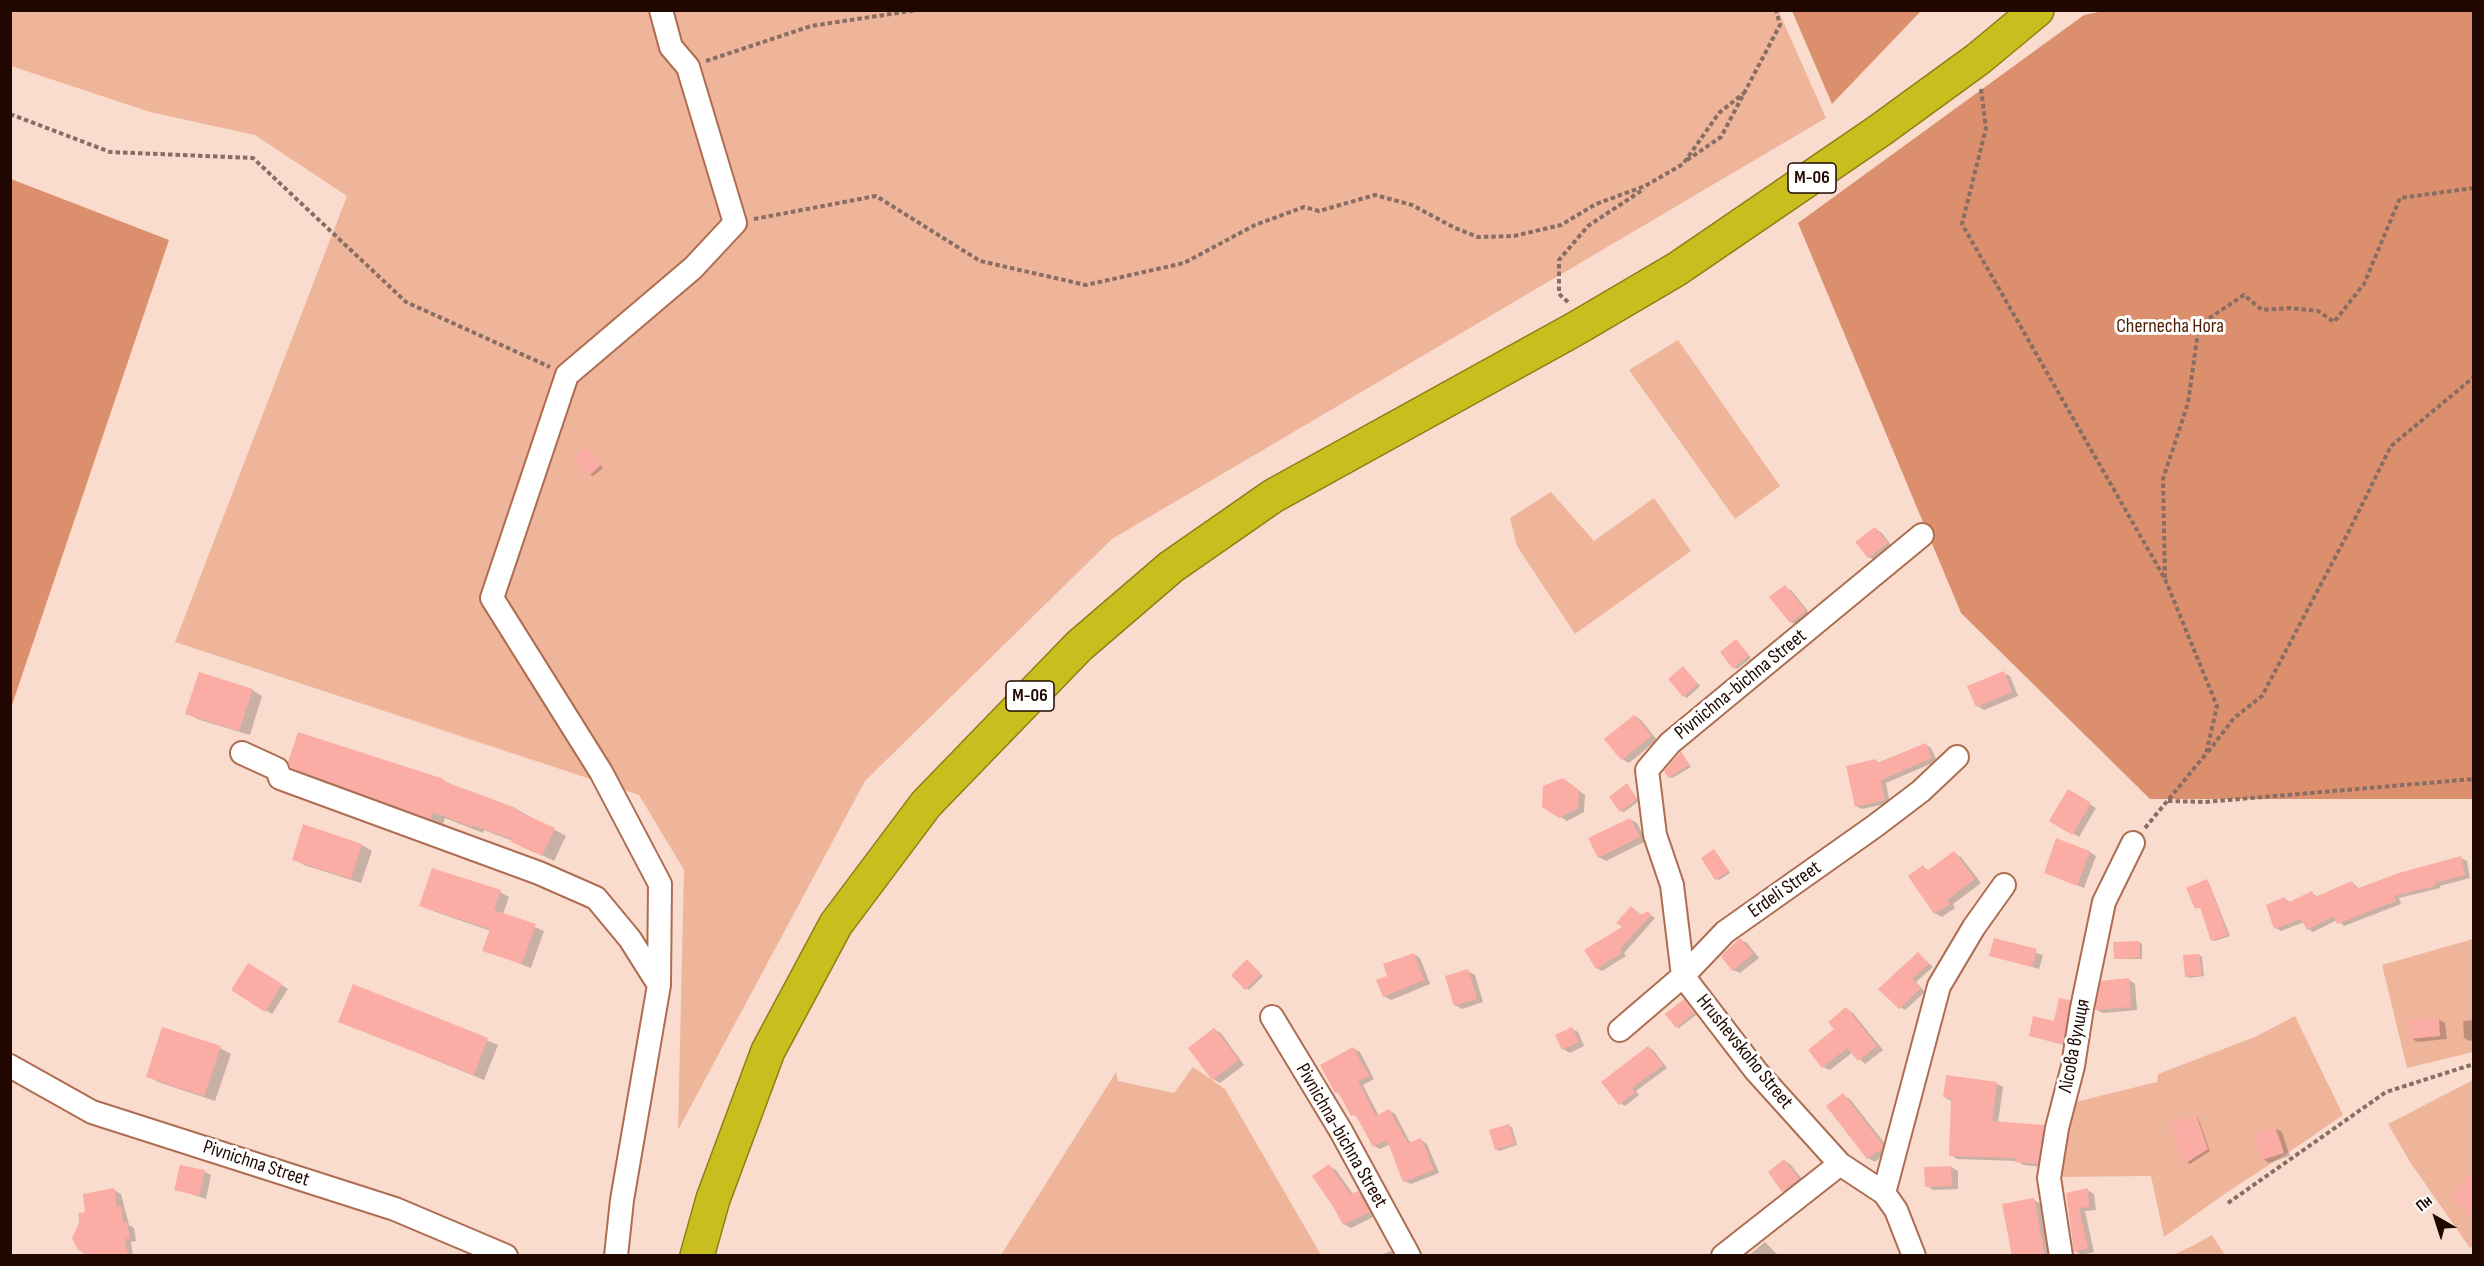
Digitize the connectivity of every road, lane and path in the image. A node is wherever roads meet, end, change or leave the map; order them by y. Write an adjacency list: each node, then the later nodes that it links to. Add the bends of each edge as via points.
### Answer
1 (661, 10): 6 (street, via 671,47)
2 (917, 10): 6 (path, via 812,26)
3 (1776, 10): 7 (path, via 1780,25)
4 (2037, 10): 5 (highway, М-06)
5 (1978, 59): 11 (highway, М-06, via 1677,269); 15 (path, via 1986,128 1962,224)
6 (688, 67): 10 (street)
7 (1745, 92): 10 (path, via 1719,113 1683,164 1646,186 1596,204 1562,225 1514,236 1478,237 1412,205 1375,195 1319,211 1304,207 1254,225 1184,263 1086,285 980,261 876,196); 11 (path, via 1721,137 1588,226 1559,260 1559,294)
8 (10, 114): 12 (path, via 110,152 253,158 406,302)
9 (2474, 188): 15 (path, via 2400,198 2364,284 2334,322 2318,311 2262,310 2244,295 2199,325 2188,403 2163,479)
10 (735, 223): 12 (street, via 693,268)
11 (1587, 320): 35 (highway, М-06, via 1273,496 1171,567 1079,646 926,804 836,924 768,1052 713,1199)
12 (567, 375): 25 (street, via 492,598 601,772 660,884)
13 (2474, 377): 17 (path, via 2391,446 2262,696 2234,718)
14 (1922, 535): 22 (street, Pivnichna-bichna Street, via 1670,743 1647,770 1655,835)
15 (2165, 579): 17 (path, via 2217,706)
16 (242, 753): 25 (street, via 277,769 280,778 539,873 596,898 630,939)
17 (2206, 754): 20 (path)
18 (1957, 757): 24 (street, Erdeli Street, via 1875,826 1725,932)
19 (2474, 779): 20 (path, via 2205,802)
20 (2168, 801): 21 (path)
21 (2133, 843): 39 (street, Лісова вулиця, via 2104,902 2055,1138 2049,1178)
22 (1669, 876): 24 (street, Hrushevskoho Street)
23 (2004, 885): 31 (street, via 1939,987)
24 (1683, 976): 27 (street, Erdeli Street); 30 (street, Hrushevskoho Street, via 1756,1071)
25 (659, 985): 34 (street)
26 (1272, 1017): 36 (street, Pivnichna-bichna Street, via 1341,1131)
27 (1620, 1030)
28 (2474, 1064): 32 (path, via 2386,1092)
29 (10, 1066): 33 (street, Pivnichna Street, via 92,1112 395,1209)
30 (1840, 1164): 31 (street, Hrushevskoho Street); 37 (street)
31 (1884, 1193): 38 (street, via 1896,1210)
32 (2228, 1203)
33 (506, 1256)
34 (616, 1256)
35 (697, 1256)
36 (1409, 1256)
37 (1723, 1256)
38 (1914, 1256)
39 (2061, 1256)

